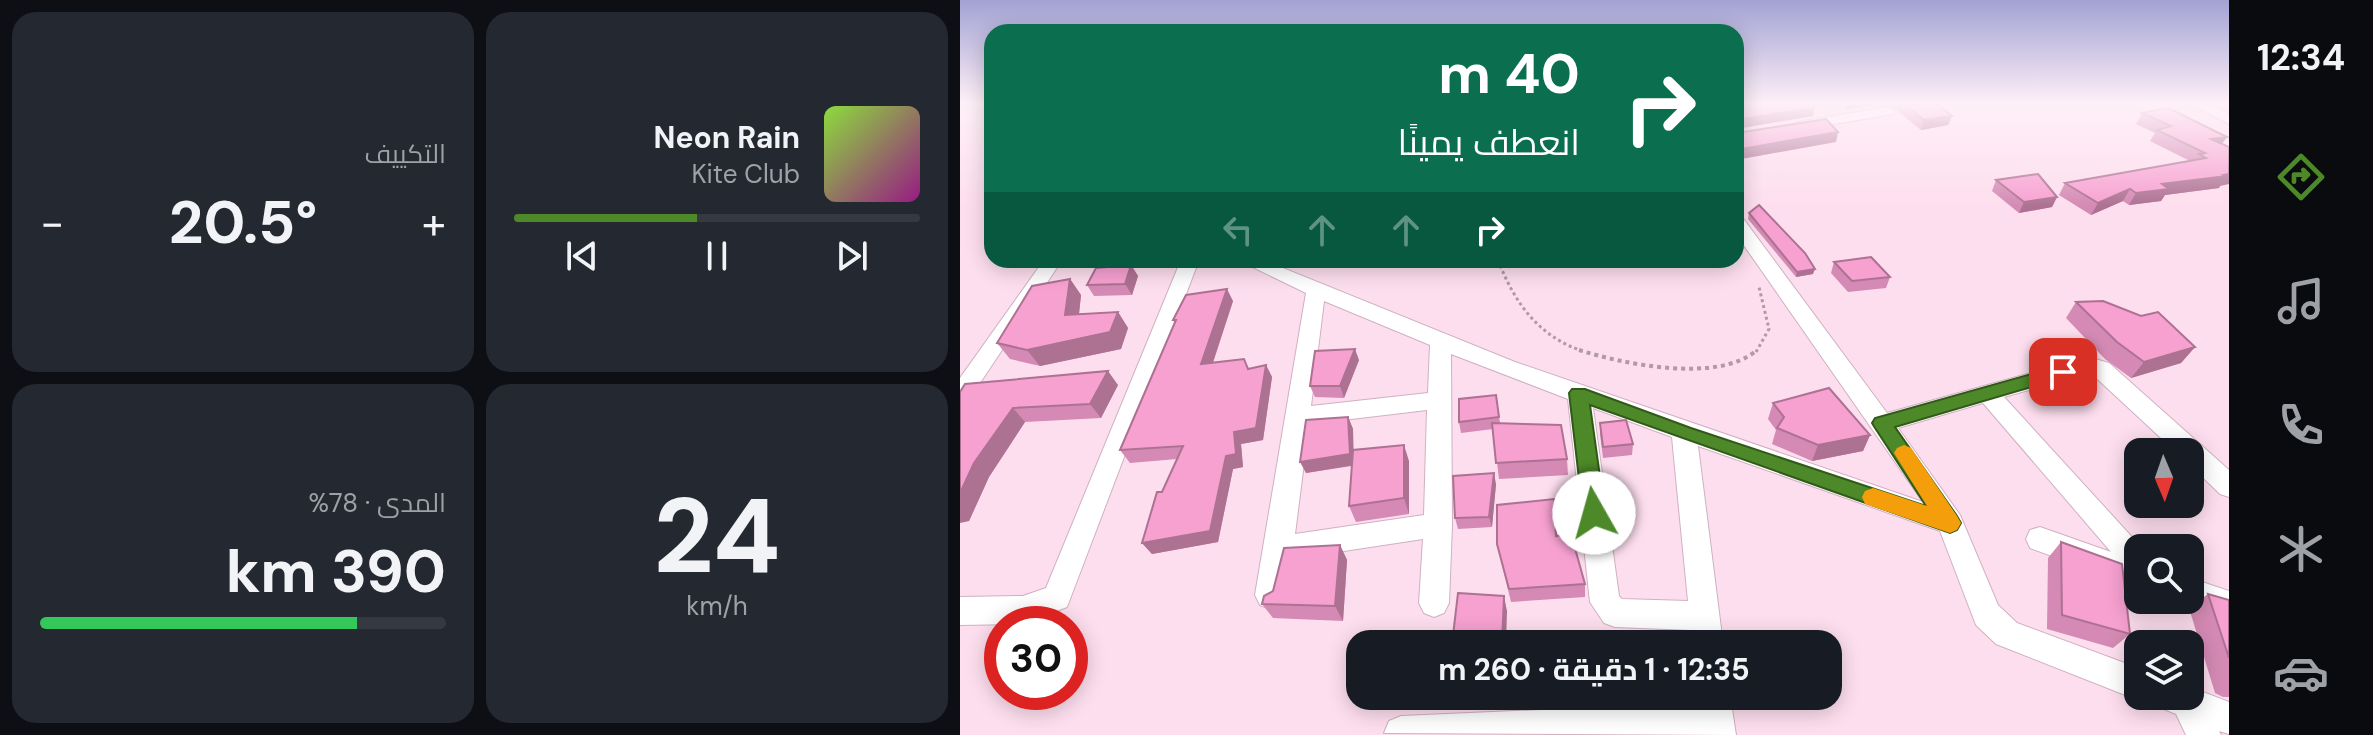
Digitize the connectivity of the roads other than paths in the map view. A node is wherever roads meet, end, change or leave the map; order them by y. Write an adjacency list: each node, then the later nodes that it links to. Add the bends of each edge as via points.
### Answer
1 (1744, 232): 12 (street)
2 (1047, 268): 9 (street)
3 (1187, 268): 25 (street, via 1057,597 1023,611)
4 (1265, 268): 5 (street)
5 (1316, 291): 6 (street); 11 (street)
6 (1441, 343): 7 (street); 10 (street)
7 (1579, 393): 13 (street); 26 (street, via 1605,602 1615,613)
8 (1987, 393): 12 (street); 14 (street, via 2088,365 2101,369); 18 (street)
9 (960, 395)
10 (1437, 400): 11 (street); 16 (street)
11 (1298, 416): 19 (street)
12 (1882, 423): 15 (street)
13 (1684, 433): 15 (street); 26 (street)
14 (2229, 486)
15 (1950, 523): 28 (street, via 1987,615 1996,625 2007,634)
16 (1439, 525): 19 (street); 23 (street)
17 (2040, 539): 20 (street)
18 (2124, 547)
19 (1279, 548): 21 (street)
20 (2124, 570)
21 (1270, 595)
22 (2204, 597): 24 (street)
23 (1434, 603)
24 (2229, 605)
25 (960, 611)
26 (1705, 616): 27 (street)
27 (1706, 630)
28 (2124, 679)
29 (2204, 708): 32 (street)
30 (2187, 710): 34 (street)
31 (1716, 717): 33 (street)
32 (2229, 718)
33 (1401, 733)
34 (2204, 735)

